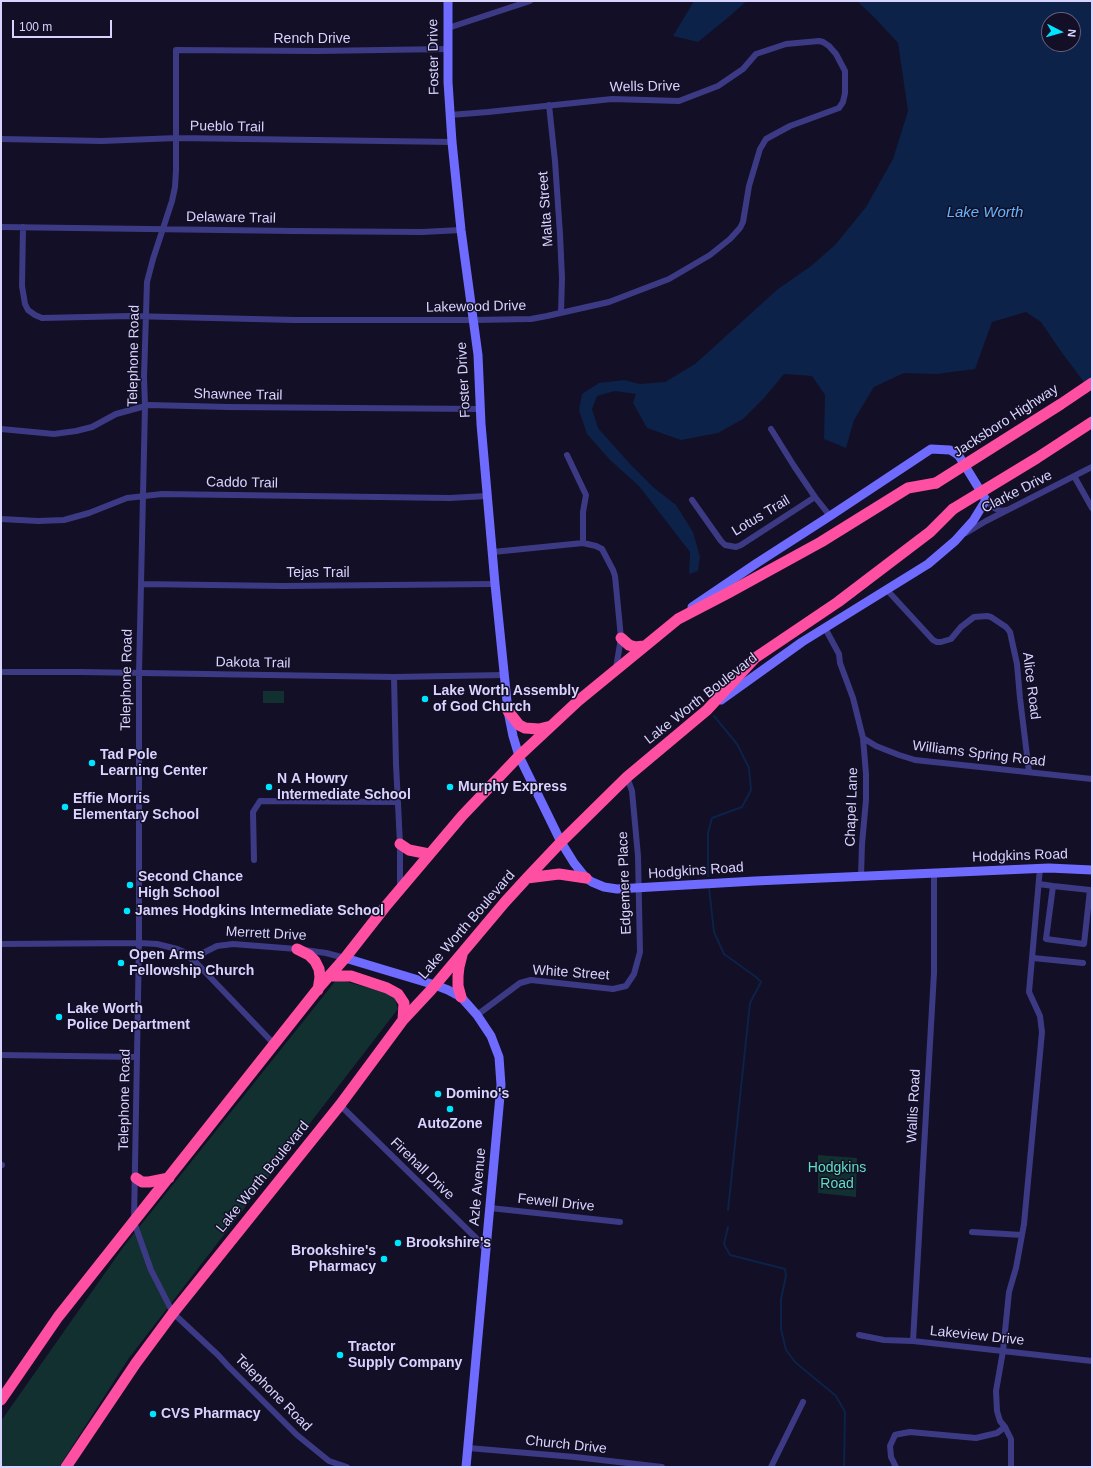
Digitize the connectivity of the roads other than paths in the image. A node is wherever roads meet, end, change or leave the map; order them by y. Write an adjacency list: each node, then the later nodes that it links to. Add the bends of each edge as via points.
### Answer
1 (448, 1): 3 (street, Foster Drive)
2 (530, 1): 3 (street)
3 (448, 28): 5 (street, Foster Drive)
4 (823, 42): 7 (street, Wells Drive, via 786,44 768,49 756,54 743,69 718,86 679,101 612,99); 16 (street, Lakewood Drive, via 836,54 845,72 843,102 837,109 790,126 766,139 760,149 749,186 743,222 730,239 710,255 669,279 609,302)
5 (448, 49): 6 (street, Rench Drive); 8 (street, Foster Drive)
6 (176, 50): 9 (street, Telephone Road)
7 (549, 105): 8 (street, Wells Drive); 16 (street, Malta Street, via 560,234)
8 (450, 115): 11 (street, Foster Drive)
9 (177, 138): 10 (street, Pueblo Trail, via 102,141); 11 (street, Pueblo Trail); 14 (street, Telephone Road, via 175,187)
10 (1, 139)
11 (452, 142): 15 (street, Foster Drive)
12 (1, 227): 13 (street, Delaware Trail)
13 (23, 227): 14 (street, Delaware Trail); 17 (street, Lakewood Drive, via 22,286 28,310 42,318)
14 (162, 229): 15 (street, Delaware Trail, via 422,232); 17 (street, Telephone Road, via 147,282)
15 (461, 230): 18 (street, Foster Drive)
16 (561, 313): 18 (street, Lakewood Drive, via 531,319)
17 (147, 317): 18 (street, Lakewood Drive); 20 (street, Telephone Road)
18 (474, 320): 21 (street, Foster Drive)
19 (1092, 383): 43 (highway, Jacksboro Highway, bridge, via 936,483 908,488 820,542)
20 (145, 406): 21 (street, Shawnee Trail); 24 (street, Shawnee Trail, via 116,414 92,427 76,431 54,434); 28 (street, Telephone Road)
21 (480, 409): 29 (street, Foster Drive)
22 (1092, 422): 52 (highway, bridge, via 953,509 930,532 838,602 755,658)
23 (771, 428): 30 (street)
24 (1, 429)
25 (567, 455): 38 (street, via 586,495)
26 (1092, 467): 27 (street, Clarke Drive)
27 (1074, 476): 33 (street, Clarke Drive); 34 (street)
28 (142, 495): 29 (street, Caddo Trail, via 450,498); 36 (street, Caddo Trail, via 64,520); 40 (street, Telephone Road)
29 (487, 496): 39 (street, Foster Drive)
30 (815, 497): 31 (street, Lotus Trail, via 736,547 721,542); 35 (street)
31 (692, 500)
32 (986, 500): 33 (street, via 998,510); 35 (street, via 959,456 950,450 930,449); 37 (street, Lake Worth Boulevard)
33 (1011, 508): 37 (street, Clarke Drive)
34 (1092, 508)
35 (830, 516): 43 (street, via 729,582)
36 (1, 519)
37 (955, 541): 42 (street, Lake Worth Boulevard, via 928,564)
38 (583, 543): 39 (street); 45 (street, via 602,549 613,570)
39 (493, 552): 41 (street, Foster Drive)
40 (141, 584): 41 (street, Tejas Trail); 49 (street, Telephone Road)
41 (495, 584): 50 (street, Foster Drive)
42 (887, 590): 44 (street, Lake Worth Boulevard); 57 (street, Alice Road, via 933,640 938,642 951,639 974,617 992,617 1010,632 1017,664)
43 (678, 619): 46 (highway)
44 (825, 628): 52 (street, Lake Worth Boulevard); 55 (street, via 839,654)
45 (621, 638): 46 (highway, via 634,647); 47 (street)
46 (644, 646): 47 (highway)
47 (616, 668): 54 (highway)
48 (1, 672): 49 (street, Dakota Trail)
49 (139, 673): 51 (street, Dakota Trail); 76 (street, Telephone Road)
50 (504, 675): 51 (street, Dakota Trail); 53 (street, Foster Drive)
51 (394, 677): 60 (street)
52 (707, 710): 58 (highway, Lake Worth Boulevard)
53 (508, 711): 54 (highway, via 525,728 539,730); 56 (street, Foster Drive)
54 (552, 726): 56 (highway)
55 (864, 738): 57 (street, Williams Spring Road, via 884,750 915,760); 68 (street, Chapel Lane, via 866,800)
56 (519, 756): 61 (street, Hodgkins Road); 63 (highway)
57 (1028, 772): 59 (street, Williams Spring Road)
58 (627, 778): 61 (highway, Lake Worth Boulevard); 73 (street, Edgemere Place, via 632,791)
59 (1092, 779)
60 (398, 802): 62 (street); 64 (street, via 260,801 253,812)
61 (561, 842): 69 (highway, Lake Worth Boulevard); 70 (street, Hodgkins Road)
62 (400, 844): 63 (highway, via 409,850); 74 (street)
63 (429, 854): 74 (highway)
64 (254, 860)
65 (1040, 868): 66 (street, Hodgkins Road); 67 (street, Hodgkins Road); 71 (street)
66 (1092, 870)
67 (934, 873): 68 (street, Hodgkins Road); 104 (street, Wallis Road, via 934,973)
68 (861, 876): 73 (street, Hodgkins Road)
69 (527, 878): 70 (highway, via 559,874); 78 (highway, Lake Worth Boulevard)
70 (586, 878): 73 (street, Hodgkins Road, via 604,887)
71 (1039, 884): 72 (street); 81 (street)
72 (1053, 886): 72 (street, via 1090,890 1084,944 1046,939)
73 (640, 888): 85 (street, Edgemere Place, via 640,952 634,974)
74 (400, 889): 80 (highway)
75 (1, 944): 76 (street)
76 (139, 944): 79 (street, via 177,948); 92 (street, Telephone Road)
77 (297, 949): 79 (street, Merrett Drive, via 233,944 212,948); 80 (street, Merrett Drive); 86 (highway, via 315,961 320,977)
78 (464, 951): 84 (highway, Lake Worth Boulevard); 87 (highway, via 458,976)
79 (191, 958): 90 (street)
80 (346, 958): 83 (highway); 84 (street, Merrett Drive)
81 (1033, 958): 82 (street); 100 (street, via 1029,992 1040,1016 1042,1032)
82 (1083, 963)
83 (330, 976): 86 (highway); 89 (highway, via 351,976 398,994 404,1003)
84 (435, 985): 87 (street, Azle Avenue); 89 (highway, Lake Worth Boulevard)
85 (626, 986): 88 (street, White Street, via 613,989 531,980 520,983)
86 (318, 990): 90 (highway)
87 (461, 997): 88 (street, Azle Avenue)
88 (477, 1015): 96 (street, Azle Avenue, via 491,1036 499,1058 501,1085)
89 (403, 1020): 93 (highway, Lake Worth Boulevard)
90 (275, 1045): 95 (highway)
91 (1, 1055): 92 (street)
92 (137, 1057): 94 (street, Telephone Road)
93 (340, 1105): 101 (street, Firehall Drive, via 479,1241); 102 (highway, Lake Worth Boulevard)
94 (136, 1178): 95 (highway, via 142,1182 149,1182); 97 (street, Telephone Road)
95 (169, 1178): 97 (highway)
96 (490, 1208): 98 (street, Fewell Drive); 101 (street, Azle Avenue)
97 (134, 1222): 102 (street, Telephone Road, via 151,1270); 107 (highway, via 58,1317)
98 (620, 1222)
99 (972, 1232): 100 (street)
100 (1022, 1235): 105 (street, via 1016,1268 1008,1292)
101 (486, 1251): 110 (street, Azle Avenue)
102 (173, 1313): 111 (highway, Lake Worth Boulevard); 112 (street, Telephone Road, via 297,1435 329,1461)
103 (859, 1336): 104 (street, Lakeview Drive)
104 (913, 1341): 105 (street, Lakeview Drive)
105 (1003, 1351): 106 (street, Lakeview Drive); 109 (street, via 996,1401 1000,1421)
106 (1092, 1361)
107 (1, 1400)
108 (803, 1402): 115 (street)
109 (1005, 1427): 116 (street, via 997,1433 976,1438 910,1432 899,1434 890,1446 890,1457); 117 (street, via 1011,1439)
110 (468, 1448): 113 (street, Azle Avenue); 114 (street, Church Drive)
111 (66, 1467)
112 (347, 1467)
113 (466, 1467)
114 (662, 1467)
115 (771, 1467)
116 (896, 1467)
117 (1011, 1467)

